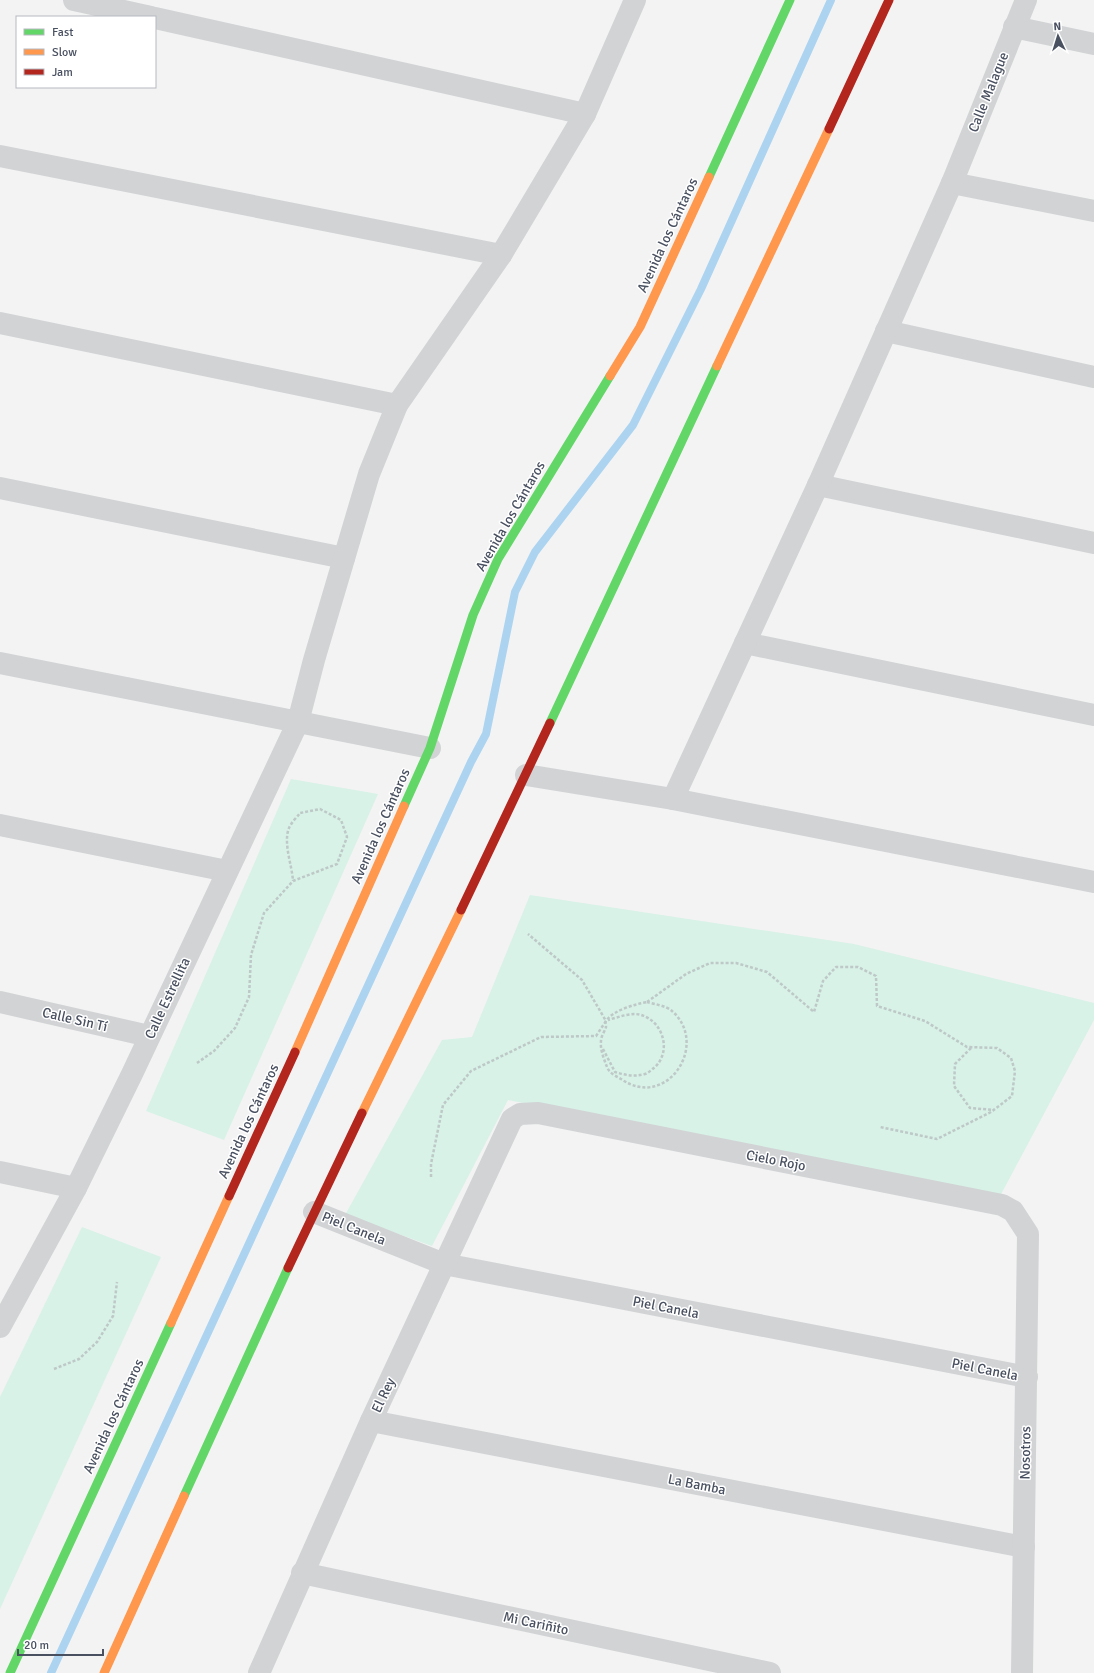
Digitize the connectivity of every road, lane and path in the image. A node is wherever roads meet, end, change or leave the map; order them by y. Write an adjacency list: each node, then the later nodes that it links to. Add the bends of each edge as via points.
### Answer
1 (74, 0): 6 (street)
2 (635, 0): 10 (street, Calle Estrellita)
3 (790, 0): 27 (street, Avenida los Cántaros, via 640,327 498,559 473,615)
4 (889, 0): 28 (street)
5 (1026, 0): 8 (street, Calle Malague)
6 (146, 16)
7 (156, 18): 10 (street)
8 (1014, 27): 9 (street); 12 (street, Calle Malague)
9 (1094, 44)
10 (585, 114): 14 (street, Calle Estrellita)
11 (0, 156): 14 (street)
12 (952, 184): 13 (street); 16 (street, Calle Malague)
13 (1094, 211)
14 (501, 255): 18 (street, Calle Estrellita)
15 (0, 323): 18 (street)
16 (886, 331): 17 (street); 19 (street, Calle Malague)
17 (1094, 377)
18 (397, 405): 22 (street, Calle Estrellita, via 369,474)
19 (818, 485): 21 (street); 23 (street, Calle Malague)
20 (0, 488): 22 (street)
21 (1094, 543)
22 (344, 558): 26 (street, Calle Estrellita)
23 (745, 643): 25 (street); 29 (street, Calle Malague)
24 (0, 663): 26 (street)
25 (1094, 715)
26 (298, 722): 27 (street); 31 (street, Calle Estrellita)
27 (430, 748): 58 (street, Avenida los Cántaros, via 305,1029)
28 (526, 775): 29 (street); 48 (street)
29 (673, 799): 33 (street)
30 (0, 825): 31 (street)
31 (227, 871): 38 (street, Calle Estrellita)
32 (293, 881): 32 (path, via 286,844 289,827 300,812 320,809 341,820 346,837 337,864); 41 (path, via 264,913 251,955 249,997 235,1028 214,1051)
33 (1094, 882)
34 (528, 934): 37 (path, via 582,980)
35 (0, 1002): 38 (street, Calle Sin Tí)
36 (647, 1002): 37 (path, via 626,1007); 39 (path, via 672,1010 682,1022 686,1037 685,1053 681,1068 672,1077 658,1085 631,1086 608,1070); 40 (path, via 686,974 710,963 736,962 767,972 814,1012 823,981 836,967 858,967 876,976 878,1006 925,1020 967,1047)
37 (606, 1021): 39 (path); 39 (path, via 625,1015 644,1015 660,1028 665,1047 659,1063 647,1074 631,1076 615,1072); 46 (path, via 596,1036 541,1037 471,1071 443,1105 431,1164)
38 (149, 1036): 47 (street, Calle Estrellita)
39 (601, 1041)
40 (971, 1047): 42 (path, via 955,1064 954,1086 970,1108); 42 (path, via 997,1048 1011,1058 1015,1071 1012,1096)
41 (197, 1063)
42 (994, 1110): 44 (path, via 937,1139)
43 (512, 1119): 49 (street, Cielo Rojo, via 524,1113 538,1113 1002,1206 1013,1211); 50 (street, El Rey)
44 (880, 1127)
45 (0, 1172): 47 (street)
46 (431, 1177)
47 (76, 1188): 52 (street, Calle Estrellita)
48 (314, 1212): 50 (street, Piel Canela); 59 (street)
49 (1028, 1234): 54 (street, Nosotros)
50 (444, 1264): 54 (street, Piel Canela); 55 (street, El Rey)
51 (117, 1282): 53 (path, via 113,1316 97,1342 79,1359)
52 (0, 1327)
53 (54, 1369)
54 (1027, 1377): 56 (street, Nosotros)
55 (371, 1421): 56 (street, La Bamba); 57 (street, El Rey)
56 (1024, 1547): 62 (street, Nosotros)
57 (302, 1573): 60 (street, El Rey); 61 (street, Mi Cariñito)
58 (10, 1673)
59 (104, 1673)
60 (259, 1673)
61 (770, 1673)
62 (1022, 1673)

